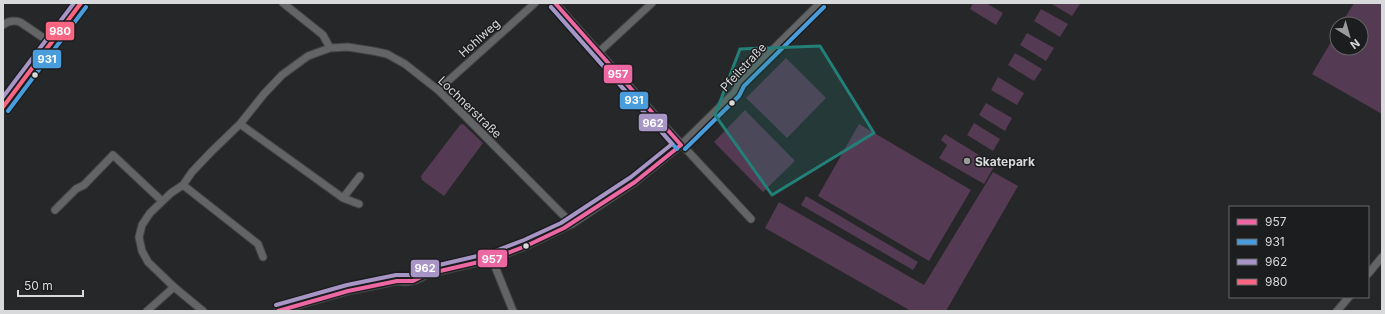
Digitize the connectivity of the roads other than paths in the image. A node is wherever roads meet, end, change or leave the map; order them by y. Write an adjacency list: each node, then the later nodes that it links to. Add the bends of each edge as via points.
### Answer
1 (80, 3): 8 (main road)
2 (283, 3): 9 (street, via 323,35)
3 (535, 3): 11 (street, Hohlweg)
4 (555, 3): 10 (street)
5 (652, 3): 10 (street)
6 (820, 3): 14 (street, Pfeilstraße, via 739,83 735,92)
7 (3, 26): 8 (street, via 14,21 20,22)
8 (51, 43): 12 (main road)
9 (330, 48): 11 (street, Lochnerstraße, via 387,54 405,64); 13 (street, Lochnerstraße, via 308,56 290,68 264,94)
10 (599, 52): 14 (street)
11 (438, 90): 22 (street, Lochnerstraße)
12 (3, 107)
13 (240, 124): 16 (street, Lochnerstraße, via 192,172); 17 (street)
14 (682, 145): 21 (street); 22 (street, Pfeilstraße, via 634,182)
15 (360, 176): 17 (street)
16 (183, 185): 18 (street, Lochnerstraße); 23 (street, via 258,244)
17 (343, 198): 19 (street)
18 (162, 201): 20 (street, via 113,155); 27 (street, Lochnerstraße, via 142,224 140,237 142,251 148,262)
19 (359, 204)
20 (55, 210)
21 (751, 219)
22 (572, 224): 25 (street, Pfeilstraße)
23 (263, 257)
24 (1382, 257): 26 (street)
25 (492, 259): 31 (street, Pfeilstraße, via 427,274 418,280 405,283 397,281); 32 (street)
26 (1369, 273)
27 (174, 287): 29 (street); 30 (street, Lochnerstraße)
28 (1348, 298): 33 (street)
29 (147, 311)
30 (202, 311)
31 (278, 311)
32 (513, 311)
33 (1337, 311)

